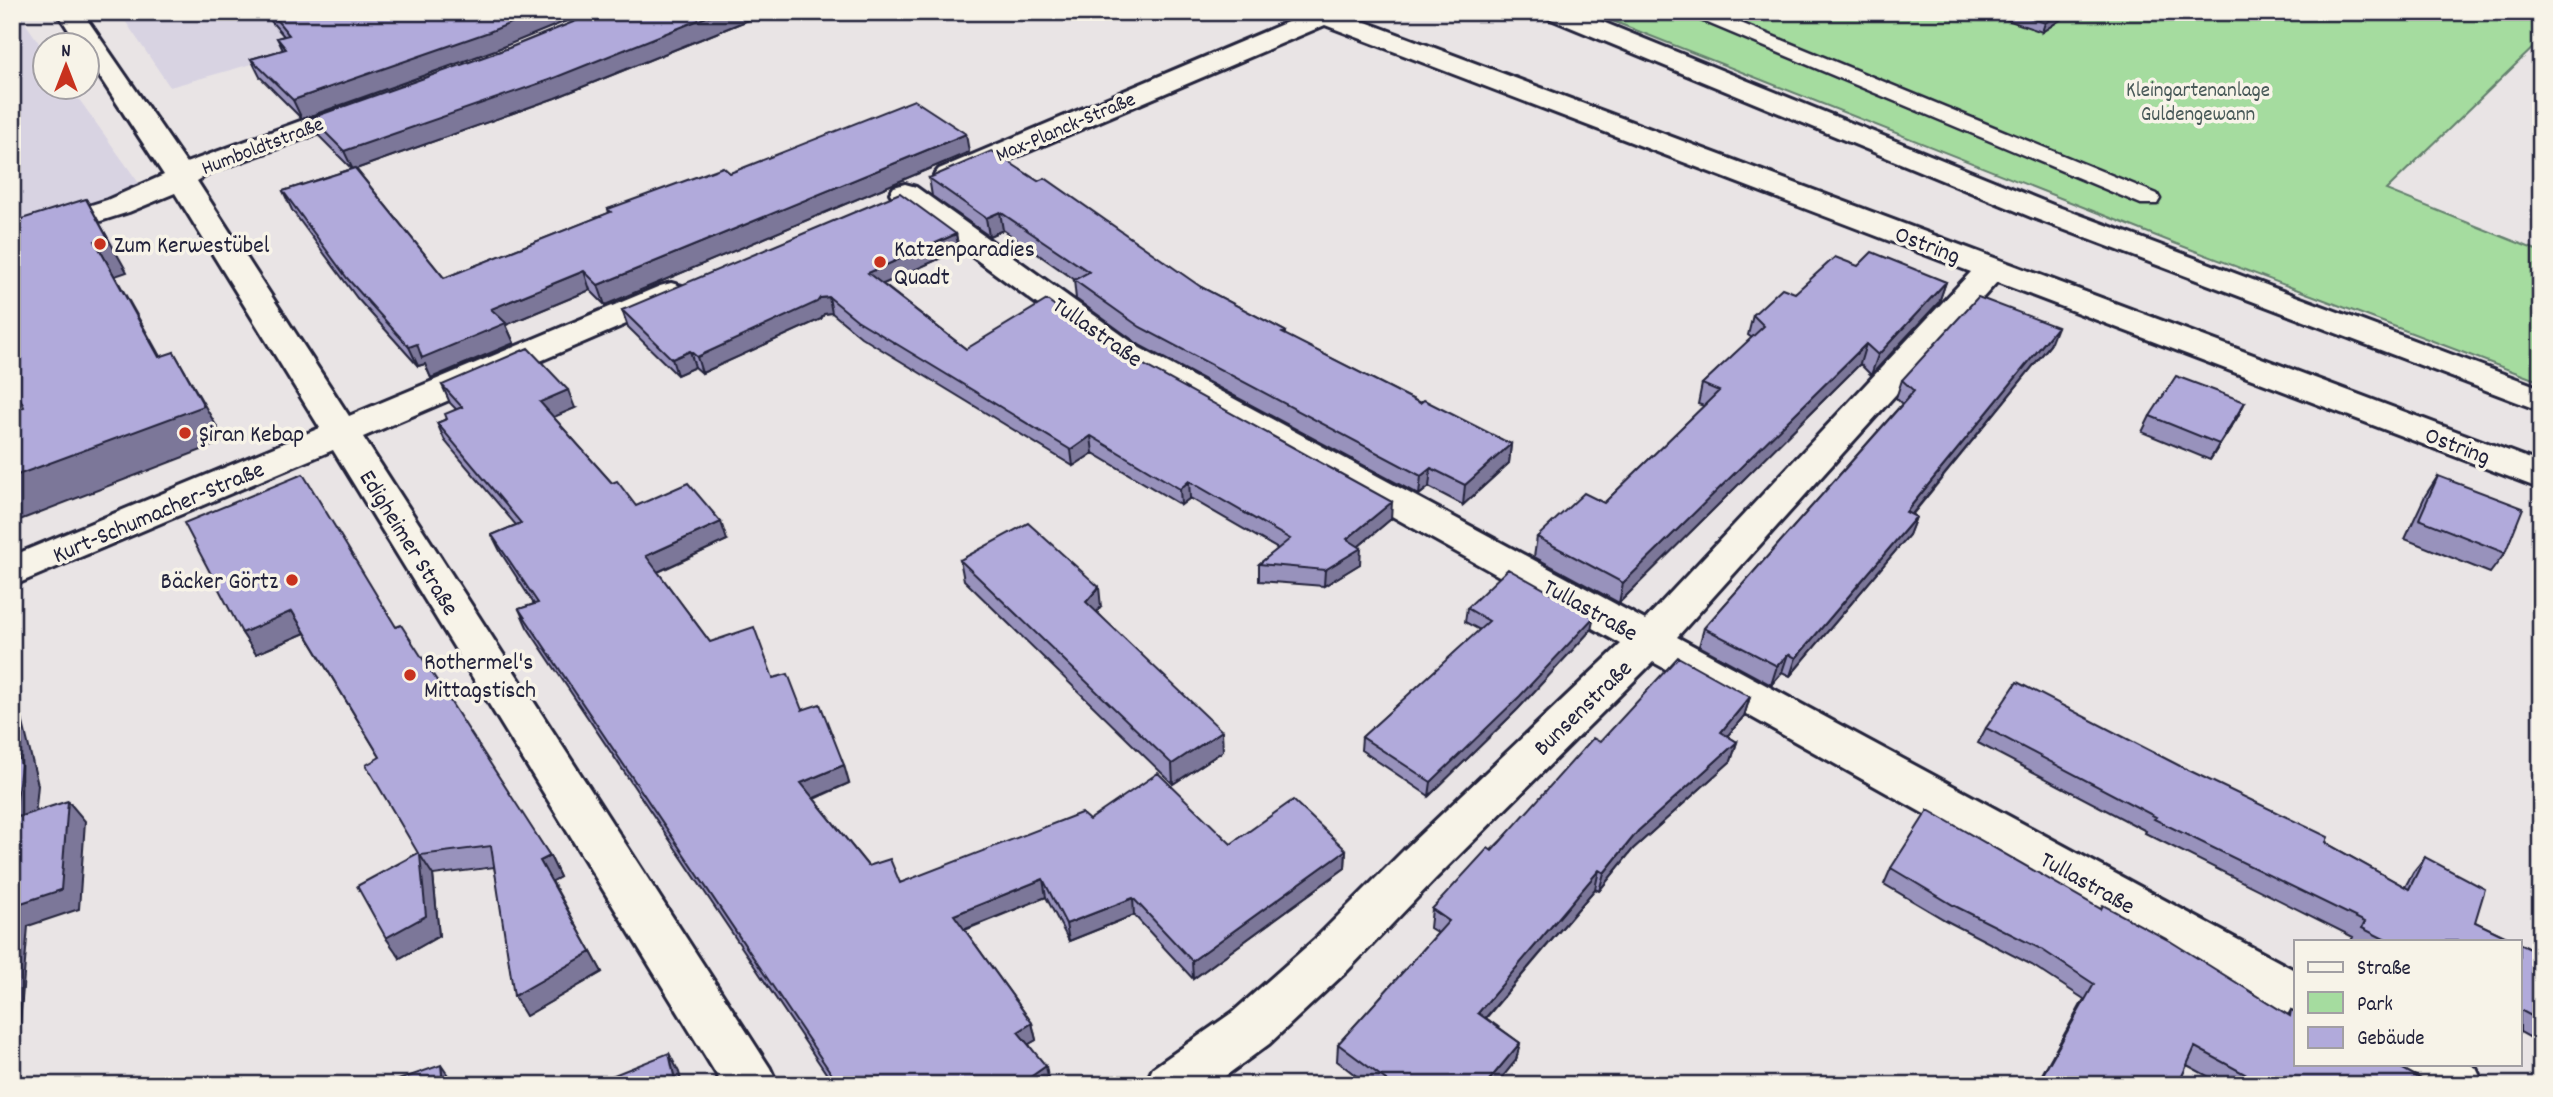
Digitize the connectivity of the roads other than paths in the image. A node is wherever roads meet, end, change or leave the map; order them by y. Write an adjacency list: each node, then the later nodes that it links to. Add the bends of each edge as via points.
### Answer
1 (69, 12): 6 (street, Edigheimer Straße)
2 (1555, 12): 12 (street, via 2042,211)
3 (1697, 12): 7 (lane)
4 (1319, 14): 8 (street, Max-Planck-Straße); 10 (street, Ostring)
5 (387, 100): 6 (street, Humboldtstraße, via 217,160)
6 (181, 178): 9 (street, via 118,206); 13 (street, Edigheimer Straße)
7 (2149, 198)
8 (893, 199): 16 (street, Tullastraße, via 1128,355)
9 (12, 240)
10 (1992, 268): 14 (street, Ostring); 16 (street, Bunsenstraße)
11 (702, 280): 13 (street)
12 (2541, 400)
13 (342, 434): 15 (street, Kurt-Schumacher-Straße); 19 (street, Edigheimer Straße)
14 (2541, 477)
15 (12, 572)
16 (1650, 641): 17 (street, Tullastraße); 20 (street, Bunsenstraße, via 1331,955 1251,1028)
17 (2294, 995)
18 (2424, 1066): 21 (street)
19 (752, 1085)
20 (1171, 1085)
21 (2458, 1085)

